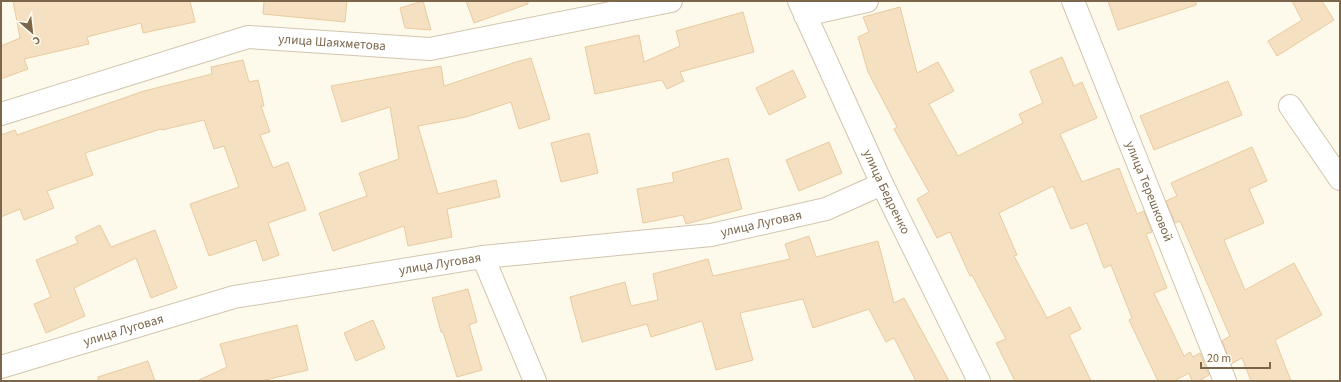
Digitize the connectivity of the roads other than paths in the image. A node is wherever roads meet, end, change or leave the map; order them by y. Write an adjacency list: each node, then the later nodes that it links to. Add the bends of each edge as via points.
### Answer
1 (671, 1): 6 (street, улица Шаяхметова, via 430,49 248,37)
2 (867, 1): 4 (street)
3 (1073, 1): 13 (street, улица Терешковой)
4 (802, 8): 8 (street, улица Бедренко)
5 (1290, 106): 7 (street)
6 (1, 114)
7 (1340, 179)
8 (882, 184): 9 (street, улица Луговая, via 826,209 711,235); 12 (street, улица Бедренко)
9 (483, 256): 10 (street, улица Луговая, via 234,297); 11 (street)
10 (1, 367)
11 (535, 381)
12 (979, 381)
13 (1225, 381)

